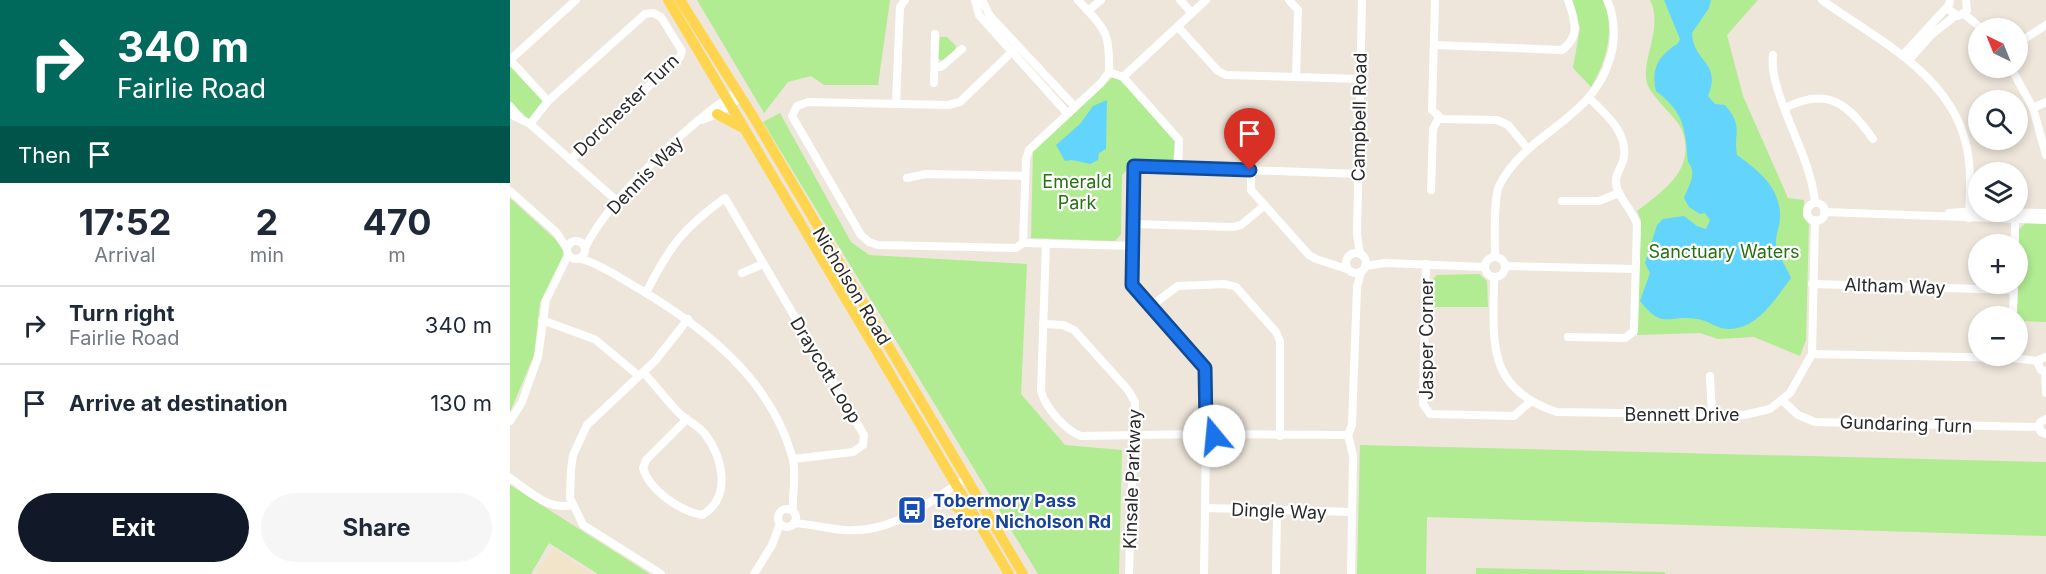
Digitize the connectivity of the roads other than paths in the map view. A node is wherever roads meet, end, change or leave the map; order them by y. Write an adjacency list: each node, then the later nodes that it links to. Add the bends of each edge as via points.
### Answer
1 (576, 0): 33 (street)
2 (668, 0): 44 (main road, Nicholson Road)
3 (680, 0): 41 (main road, Nicholson Road)
4 (905, 0): 46 (street, via 900,7)
5 (975, 0): 30 (street, via 979,15)
6 (982, 0): 30 (street)
7 (1078, 0): 19 (street)
8 (1101, 0): 19 (street)
9 (1180, 0): 20 (street)
10 (1206, 0): 20 (street)
11 (1288, 0): 37 (street, via 1298,10)
12 (1362, 0): 39 (street, Campbell Road)
13 (1436, 0): 28 (street)
14 (1569, 0): 28 (street, via 1576,28 1572,43 1562,50)
15 (1608, 0): 42 (street, via 1615,43 1606,73)
16 (1822, 0): 32 (street)
17 (1966, 0): 21 (street)
18 (1949, 2): 22 (street); 32 (street)
19 (1088, 11): 35 (street, via 1108,37)
20 (1192, 13): 25 (street)
21 (1964, 14): 22 (street); 23 (street)
22 (1955, 16): 32 (street)
23 (1969, 18)
24 (2046, 25): 27 (street)
25 (1178, 27): 36 (street); 37 (street, via 1226,75)
26 (935, 34): 34 (street)
27 (2028, 37)
28 (1434, 45): 54 (street, via 1432,110)
29 (962, 49): 34 (street, via 941,67)
30 (1015, 49): 46 (street, via 960,102); 48 (street); 51 (street)
31 (1773, 55): 49 (street, Bennett Drive, via 1772,65)
32 (1906, 57): 69 (street, via 1932,84 1960,123 1966,142)
33 (510, 60): 43 (street)
34 (935, 67): 40 (street)
35 (1109, 72): 36 (street); 48 (street)
36 (1123, 77): 62 (street, via 1179,140)
37 (1296, 77): 39 (street)
38 (2016, 78): 50 (street)
39 (1360, 79): 64 (street, Campbell Road)
40 (934, 83)
41 (738, 95): 44 (street, Dennis Way); 142 (main road, Nicholson Road)
42 (1590, 99): 59 (street); 70 (street, via 1616,126 1623,140 1624,158 1616,178)
43 (548, 101): 56 (street, Dorchester Turn); 61 (street, Dorchester Turn, via 645,14 661,17 682,51)
44 (728, 102): 52 (street, Dennis Way); 55 (street, Dennis Way); 57 (main road, Nicholson Road)
45 (2046, 102): 50 (street)
46 (896, 103): 87 (street, via 808,102 793,111 794,121 861,235 878,245 1016,248)
47 (510, 106): 53 (street)
48 (1075, 107): 51 (street)
49 (1785, 108): 58 (street, via 1802,99 1819,97 1840,103 1856,116); 73 (street, Bennett Drive, via 1807,160)
50 (2033, 108): 60 (street)
51 (1067, 113): 65 (street, via 1029,150)
52 (717, 114): 55 (street, Dennis Way); 57 (main road)
53 (514, 116): 56 (street)
54 (1439, 117): 59 (street, via 1497,120 1508,125); 67 (street, via 1432,129)
55 (701, 120): 71 (street, Dennis Way)
56 (530, 124): 61 (street)
57 (746, 131): 142 (main road, Nicholson Road)
58 (1873, 139)
59 (1528, 149): 94 (street, via 1499,185)
60 (2046, 156)
61 (570, 160): 71 (street)
62 (1178, 167): 63 (street); 82 (street, via 1134,166)
63 (1251, 170): 64 (street); 74 (street, via 1251,190)
64 (1358, 174): 85 (street, Campbell Road)
65 (1025, 176): 66 (street, via 926,174); 87 (street)
66 (907, 178)
67 (1431, 190)
68 (510, 191): 83 (street)
69 (1968, 191)
70 (1620, 193): 72 (street, via 1599,201); 104 (street, via 1637,224)
71 (617, 201): 84 (street, Dennis Way)
72 (1562, 201)
73 (1815, 203): 75 (street); 80 (street, Bennett Drive, via 1807,213)
74 (1265, 205): 82 (street, via 1233,227); 96 (street, via 1309,255)
75 (1824, 212): 77 (street); 80 (street, via 1822,218)
76 (2046, 213): 78 (street)
77 (1968, 215)
78 (2028, 215)
79 (2028, 218): 81 (street)
80 (1815, 220): 109 (street, Bennett Drive)
81 (2046, 220)
82 (1133, 224): 89 (street)
83 (556, 232): 86 (street); 91 (street)
84 (592, 232): 86 (street, Dennis Way); 90 (street, Dennis Way)
85 (1357, 234): 92 (street, Campbell Road); 93 (street, Campbell Road)
86 (576, 240): 90 (street); 91 (street)
87 (1023, 243): 88 (street)
88 (1046, 243): 89 (street); 116 (street)
89 (1132, 246): 113 (street, via 1132,285)
90 (585, 249): 95 (street, Dennis Way); 98 (street)
91 (567, 252): 95 (street); 105 (street)
92 (1362, 255): 93 (street); 97 (street); 103 (street, Campbell Road)
93 (1349, 256): 96 (street); 106 (street, Campbell Road)
94 (1495, 257): 101 (street, via 1501,258); 102 (street)
95 (578, 259): 98 (street); 105 (street, Dennis Way)
96 (1330, 262): 106 (street)
97 (1385, 263): 100 (street); 103 (street)
98 (596, 264): 112 (street)
99 (763, 264): 107 (street); 112 (street, Draycott Loop, via 725,198 693,221 664,257); 140 (street, Draycott Loop, via 864,435 863,445 853,452)
100 (1426, 264): 102 (street); 126 (street, Jasper Corner, via 1423,404 1430,414 1514,416)
101 (1506, 266): 104 (street); 108 (street, via 1501,275)
102 (1485, 267): 108 (street)
103 (1363, 269): 106 (street); 111 (street, Campbell Road)
104 (1635, 269): 117 (street, via 1634,331 1625,338)
105 (562, 270): 115 (street, via 546,300)
106 (1349, 270): 111 (street, Campbell Road)
107 (742, 273)
108 (1494, 277): 126 (street, Bennett Drive, via 1495,348 1515,392)
109 (1812, 284): 110 (street, Altham Way); 118 (street, Bennett Drive)
110 (1968, 286)
111 (1357, 287): 136 (street, Campbell Road, via 1352,425)
112 (646, 293): 114 (street)
113 (1151, 306): 131 (street, via 1205,368); 137 (street, via 1178,286 1236,287 1280,341)
114 (688, 319): 122 (street); 140 (street, via 729,354 757,385 784,432)
115 (542, 320): 122 (street, via 595,340); 130 (street, via 538,357 522,402)
116 (1043, 324): 138 (street, Kinsale Parkway, via 1063,324 1074,330 1128,390 1135,402); 138 (street, via 1041,391 1046,402 1076,434)
117 (1568, 337)
118 (1812, 354): 119 (street); 125 (street, Bennett Drive)
119 (1968, 356)
120 (2042, 359): 121 (street, via 2039,368)
121 (2046, 371): 124 (street)
122 (641, 374): 128 (street); 145 (street, via 587,424 573,455)
123 (1710, 376): 127 (street)
124 (2046, 393)
125 (1782, 400): 127 (street, Bennett Drive, via 1770,409 1744,415); 132 (street, Gundaring Turn, via 1798,416 1815,422)
126 (1530, 402): 127 (street, Bennett Drive, via 1557,412)
127 (1712, 415)
128 (687, 419): 128 (street, via 705,434 717,456 723,482 711,510 702,515 692,513 654,488 643,468 646,460)
129 (2046, 419): 132 (street)
130 (510, 422)
131 (1206, 426): 133 (street); 134 (street)
132 (2038, 427): 135 (street)
133 (1198, 434): 138 (street); 139 (street)
134 (1214, 434): 137 (street); 139 (street)
135 (2046, 434)
136 (1348, 435): 137 (street); 151 (street, Campbell Road, via 1353,456)
137 (1280, 436)
138 (1133, 437): 159 (street, Kinsale Parkway)
139 (1206, 442): 147 (street)
140 (793, 459): 143 (street)
141 (510, 478): 145 (street, via 548,504)
142 (964, 486): 144 (street); 146 (street); 154 (main road, Nicholson Road); 158 (main road, Nicholson Road)
143 (792, 492): 148 (street); 150 (street)
144 (947, 501): 146 (street); 154 (main road)
145 (572, 505): 155 (street, via 583,525)
146 (929, 505): 152 (street, via 875,529 842,530)
147 (1206, 508): 149 (street, Dingle Way); 160 (street)
148 (783, 509): 150 (street); 153 (street, via 777,516)
149 (1278, 511): 151 (street, Dingle Way); 161 (street)
150 (794, 512): 152 (street); 153 (street)
151 (1352, 513): 162 (street, Campbell Road)
152 (810, 524): 153 (street)
153 (787, 525): 156 (street)
154 (980, 525): 157 (main road, Nicholson Road)
155 (661, 574)
156 (754, 574)
157 (1009, 574)
158 (1023, 574)
159 (1129, 574)
160 (1204, 574)
161 (1276, 574)
162 (1351, 574)

